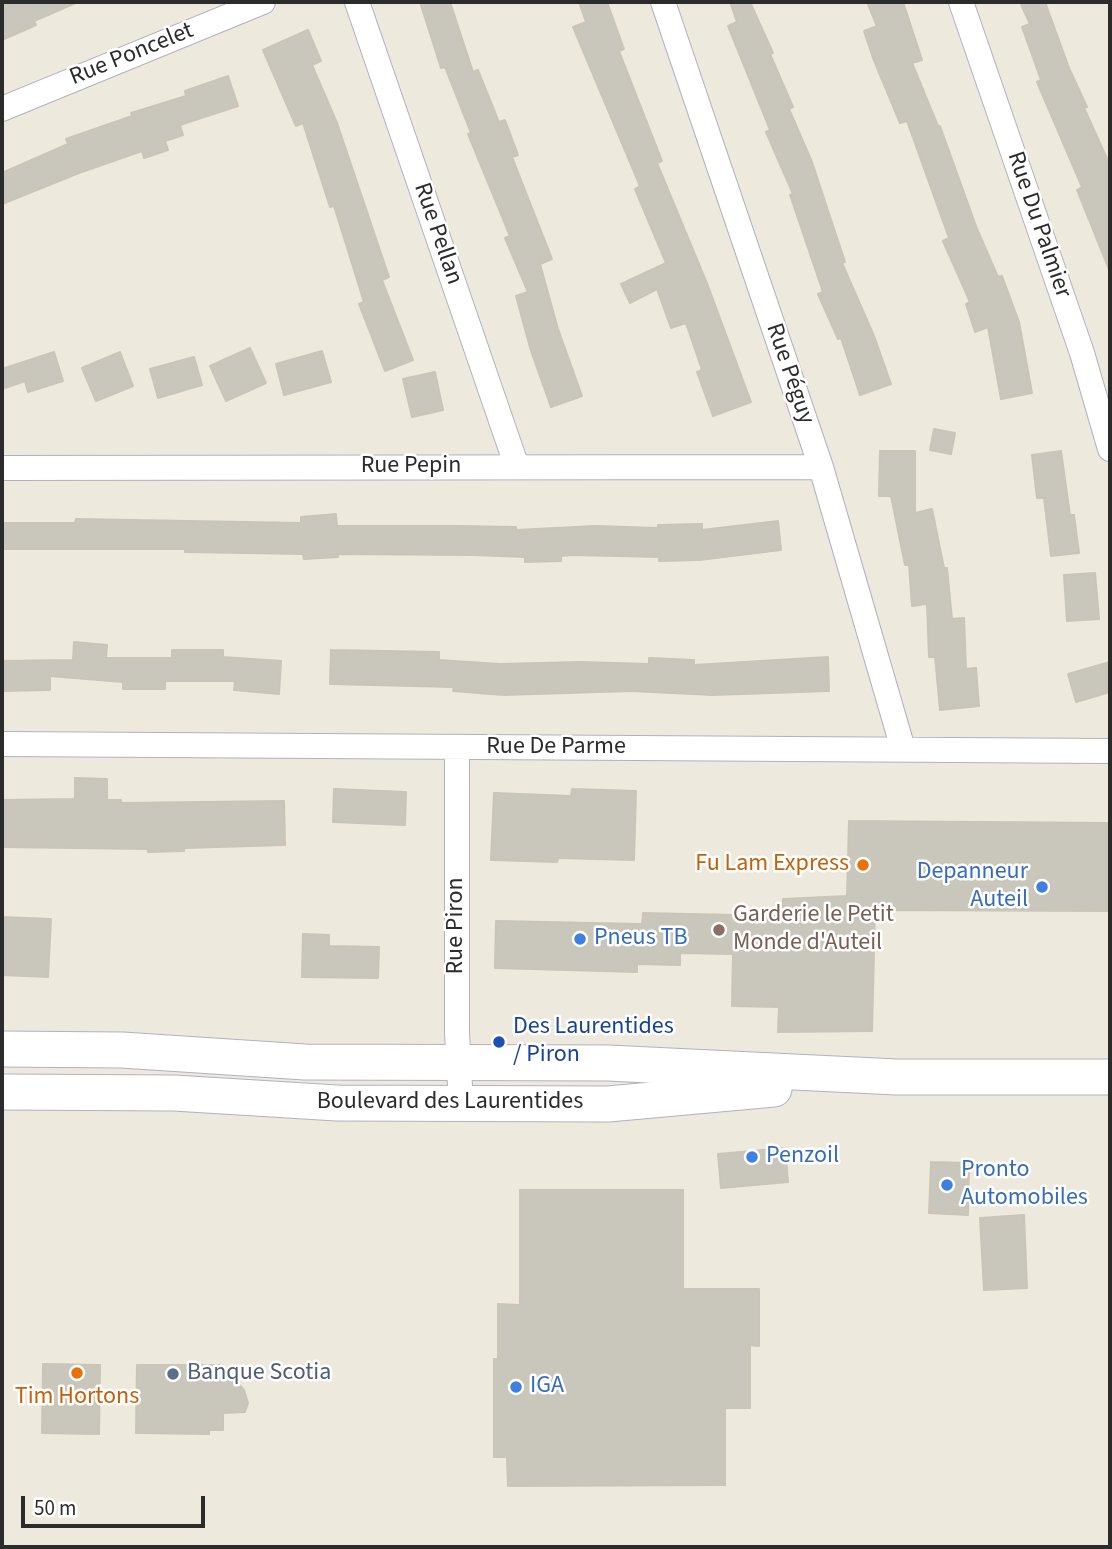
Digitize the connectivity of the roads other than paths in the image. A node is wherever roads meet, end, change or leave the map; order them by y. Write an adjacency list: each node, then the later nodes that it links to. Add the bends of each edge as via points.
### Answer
1 (263, 2): 5 (street, Rue Poncelet)
2 (358, 2): 7 (street, Rue Pellan)
3 (663, 2): 8 (street, Rue Péguy)
4 (961, 2): 6 (street, Rue Du Palmier, via 1078,340)
5 (2, 109)
6 (1110, 449)
7 (517, 467): 8 (street, Rue Pepin); 9 (street, Rue Pepin)
8 (821, 467): 12 (street, Rue Péguy)
9 (2, 468)
10 (2, 744): 11 (street, Rue De Parme)
11 (457, 747): 12 (street, Rue De Parme); 15 (street, Rue Piron)
12 (903, 749): 13 (street, Rue De Parme)
13 (1110, 751)
14 (2, 1049): 15 (main road, Boulevard des Laurentides, via 149,1051 305,1062)
15 (459, 1063): 16 (main road, Boulevard des Laurentides, via 608,1063); 19 (street, Rue Piron)
16 (897, 1077): 17 (main road, Boulevard des Laurentides); 19 (main road, Boulevard des Laurentides, via 608,1104)
17 (1110, 1077)
18 (2, 1092): 19 (main road, Boulevard des Laurentides)
19 (461, 1104)

